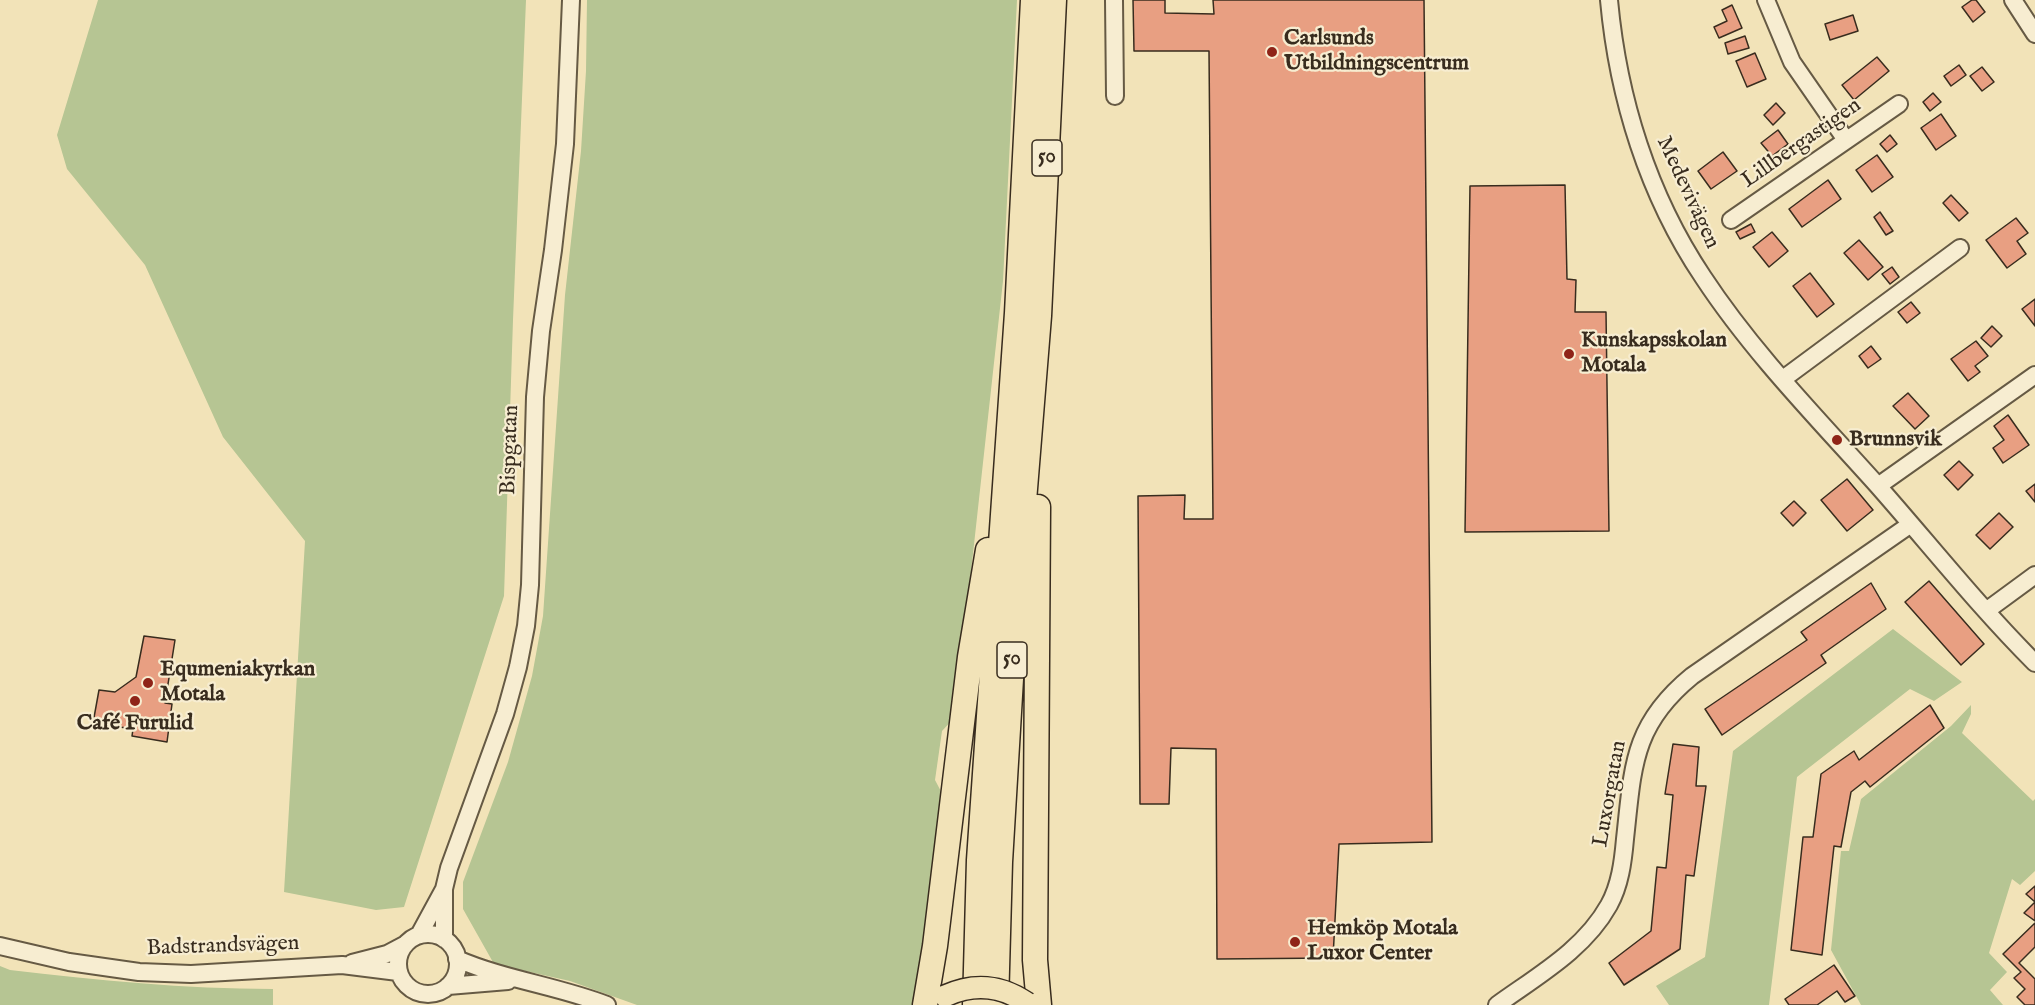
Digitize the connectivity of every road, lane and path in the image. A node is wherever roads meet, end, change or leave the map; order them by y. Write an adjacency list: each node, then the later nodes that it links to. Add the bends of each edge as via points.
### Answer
1 (571, 0): 24 (street, Bispgatan, via 565,144 535,397 526,626 506,714)
2 (1033, 0): 18 (highway, 50)
3 (1054, 0): 15 (highway, 50)
4 (1113, 0): 10 (street)
5 (1609, 0): 17 (street, Medevivägen, via 1616,60 1629,113 1662,204 1702,277)
6 (1766, 0): 12 (street, via 1792,62)
7 (2013, 0): 8 (street)
8 (2029, 12): 9 (street)
9 (2035, 34)
10 (1115, 96)
11 (1899, 104): 12 (street, Lillbergastigen)
12 (1846, 140): 13 (street, Lillbergastigen)
13 (1731, 220)
14 (1960, 248): 17 (street)
15 (1039, 316): 36 (highway); 39 (highway, 50, via 1000,862)
16 (2035, 375): 19 (street)
17 (1783, 379): 19 (street, Medevivägen)
18 (1006, 474): 35 (highway, via 983,574 970,657 935,946); 38 (highway, 50, via 979,860)
19 (1878, 486): 20 (street, Medevivägen)
20 (1911, 524): 22 (street, Medevivägen); 40 (street, Luxorgatan, via 1692,676 1663,702 1640,744 1622,866 1610,903 1584,939)
21 (2035, 575): 22 (street)
22 (1986, 610): 23 (street, Medevivägen)
23 (2035, 663)
24 (444, 889): 25 (street, Bispgatan); 26 (street, Bispgatan)
25 (419, 935): 26 (street); 27 (street, Badstrandsvägen)
26 (444, 939): 29 (street)
27 (404, 945): 30 (street, Badstrandsvägen, via 387,954); 31 (street, via 397,963)
28 (0, 946): 30 (street, Badstrandsvägen, via 69,962 139,972 191,974)
29 (457, 959): 32 (street); 33 (street, via 456,974)
30 (342, 965): 31 (street, Badstrandsvägen)
31 (399, 972): 34 (street)
32 (521, 980): 33 (street); 37 (street)
33 (436, 995): 34 (street)
34 (416, 998)
35 (935, 1000): 36 (main road, bridge, via 963,989 992,988)
36 (1033, 1004)
37 (607, 1005)
38 (975, 1005)
39 (996, 1005)
40 (1497, 1005)

